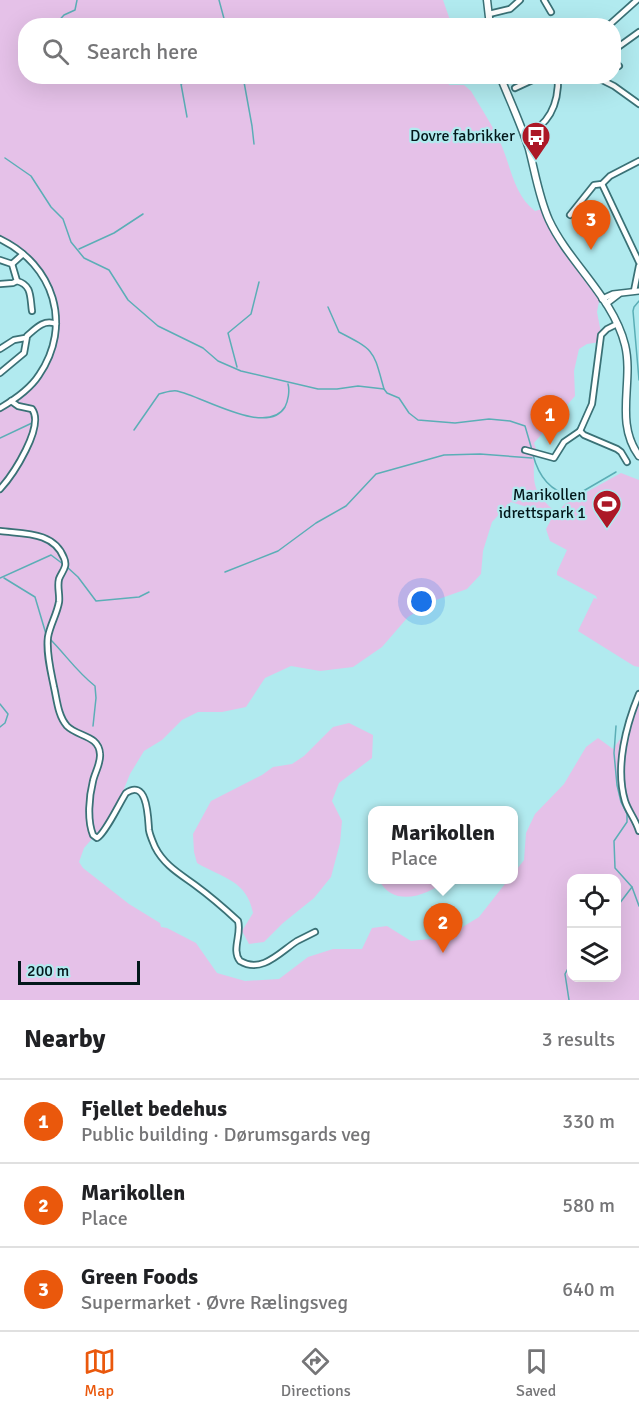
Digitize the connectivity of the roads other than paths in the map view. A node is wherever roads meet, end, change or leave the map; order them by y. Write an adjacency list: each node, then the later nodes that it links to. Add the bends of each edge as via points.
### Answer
1 (487, 0): 6 (main road)
2 (520, 0): 6 (street, via 506,11)
3 (544, 0): 5 (street)
4 (637, 0): 8 (street)
5 (551, 12)
6 (489, 14): 7 (main road)
7 (489, 18)
8 (617, 18)
9 (639, 32): 10 (street)
10 (621, 45)
11 (504, 84): 17 (main road)
12 (524, 84): 15 (street)
13 (558, 84): 17 (street, via 555,107 536,129)
14 (610, 84): 16 (street)
15 (515, 88)
16 (639, 104)
17 (524, 136): 29 (main road, via 549,220)
18 (639, 161): 19 (street)
19 (602, 184): 20 (street, via 594,185); 25 (street)
20 (570, 215)
21 (0, 239): 22 (street)
22 (23, 254): 24 (street); 31 (street, via 38,267 48,285)
23 (0, 260): 24 (street)
24 (12, 264): 26 (street)
25 (639, 264): 28 (street)
26 (17, 281): 27 (street); 30 (street, via 30,290)
27 (0, 284)
28 (637, 291): 29 (street, via 613,294)
29 (604, 302): 32 (main road)
30 (32, 311)
31 (56, 324): 33 (street, via 41,324); 36 (street, via 51,351 39,377)
32 (617, 324): 38 (street, via 601,336 592,404); 40 (main road, via 628,364 626,425)
33 (25, 338): 34 (street); 35 (street, via 24,353)
34 (0, 349)
35 (0, 373)
36 (11, 401): 37 (street); 42 (street, via 32,409 36,424 11,477)
37 (0, 408)
38 (580, 431): 39 (street, via 564,442 554,458); 41 (street, via 617,449)
39 (525, 450)
40 (639, 456)
41 (627, 462)
42 (0, 489)
43 (0, 531): 46 (street, via 39,536 64,556 48,651 63,720 99,749 91,798 93,835 97,838 104,834 126,793 138,791 147,805 149,831 159,854 238,921 236,953 240,961 254,965 271,960)
44 (639, 694): 45 (street, via 621,759 625,802)
45 (639, 831)
46 (315, 932)

